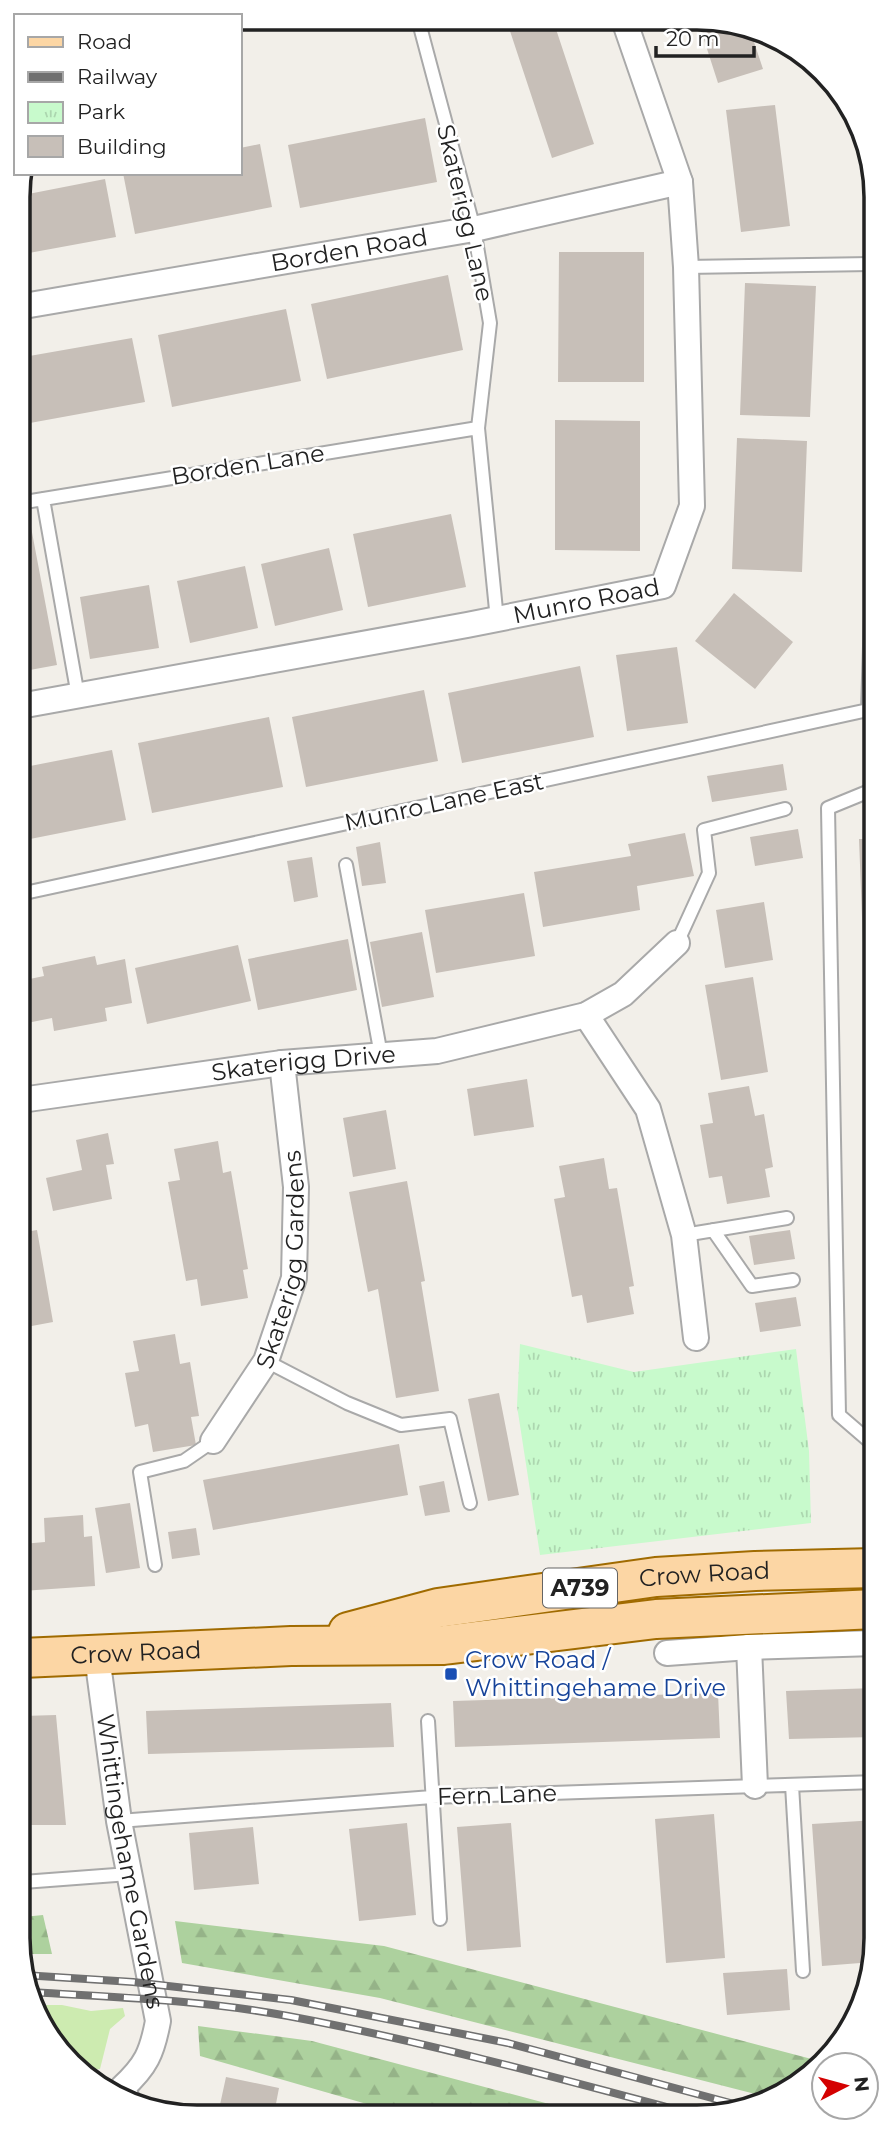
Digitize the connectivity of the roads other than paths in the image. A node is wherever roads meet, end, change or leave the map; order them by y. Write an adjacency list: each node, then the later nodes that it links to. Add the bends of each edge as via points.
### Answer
1 (421, 30): 4 (lane, Skaterigg Lane)
2 (627, 30): 3 (street, Munro Road)
3 (680, 182): 4 (street, Borden Road); 6 (street, Munro Road)
4 (474, 229): 7 (street, Borden Road); 8 (lane, Skaterigg Lane, via 489,323)
5 (864, 264): 6 (lane)
6 (686, 267): 11 (street, Munro Road, via 692,506 663,586)
7 (30, 305)
8 (478, 428): 9 (lane, Borden Lane); 11 (lane, Skaterigg Lane)
9 (43, 499): 10 (lane, Borden Lane); 12 (lane)
10 (30, 501)
11 (497, 620): 12 (street, Munro Road)
12 (78, 696): 13 (street, Munro Road)
13 (30, 704)
14 (864, 711): 18 (lane, Munro Lane East)
15 (864, 794): 30 (lane, via 828,808 839,1415)
16 (785, 810): 19 (lane, via 704,830 709,873)
17 (346, 865): 21 (lane)
18 (30, 892)
19 (677, 943): 20 (street, Skaterigg Drive, via 623,994)
20 (586, 1015): 21 (street, Skaterigg Drive, via 437,1051); 26 (street, via 648,1110)
21 (381, 1055): 22 (street, Skaterigg Drive)
22 (282, 1063): 23 (street, Skaterigg Drive); 29 (street, Skaterigg Gardens, via 296,1187 294,1278)
23 (30, 1099)
24 (787, 1218): 25 (lane)
25 (713, 1230): 26 (lane); 27 (lane, via 752,1286)
26 (684, 1235): 28 (street)
27 (793, 1280)
28 (696, 1338)
29 (266, 1360): 31 (street, Skaterigg Gardens); 32 (lane, via 347,1403 401,1425 450,1419)
30 (864, 1437)
31 (213, 1441): 33 (lane, via 184,1461 141,1472)
32 (470, 1503)
33 (155, 1565)
34 (864, 1568): 37 (main road, Crow Road / A739, via 656,1577 438,1608)
35 (864, 1610): 37 (main road, Crow Road / A739, via 656,1619 444,1645)
36 (864, 1643): 38 (street)
37 (291, 1646): 40 (main road, Crow Road / A739)
38 (749, 1647): 39 (street); 45 (street)
39 (667, 1653)
40 (97, 1656): 41 (main road, Crow Road / A739); 47 (street, Whittingehame Gardens)
41 (30, 1658)
42 (428, 1721): 46 (lane)
43 (864, 1782): 44 (lane, Fern Lane)
44 (792, 1785): 45 (lane, Fern Lane); 51 (lane)
45 (755, 1786): 46 (lane, Fern Lane)
46 (432, 1797): 47 (lane, Fern Lane); 50 (lane)
47 (119, 1821): 48 (street, Whittingehame Gardens)
48 (129, 1874): 49 (lane); 52 (street, Whittingehame Gardens, via 158,2021 153,2047)
49 (30, 1881)
50 (440, 1919)
51 (803, 1971)
52 (124, 2088)

